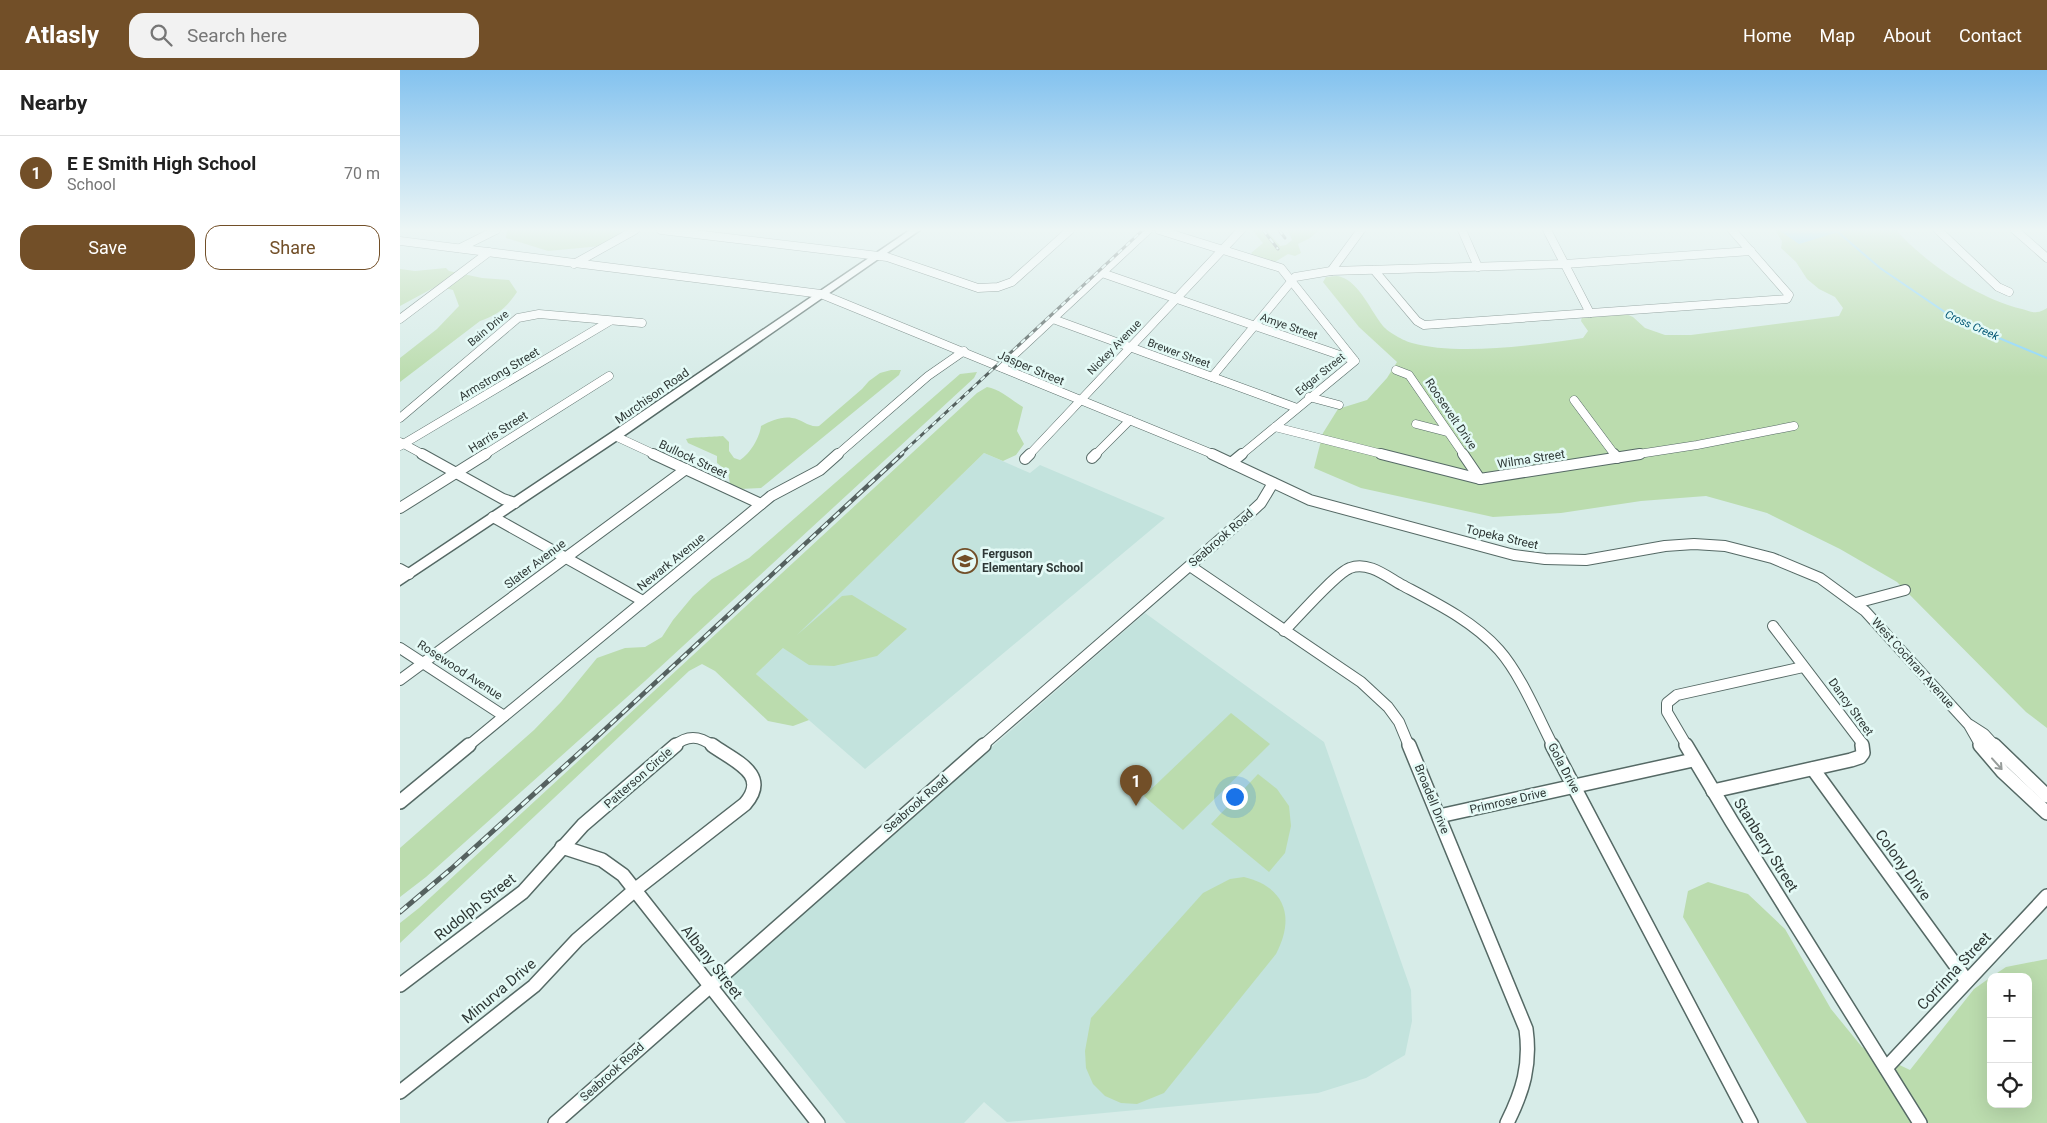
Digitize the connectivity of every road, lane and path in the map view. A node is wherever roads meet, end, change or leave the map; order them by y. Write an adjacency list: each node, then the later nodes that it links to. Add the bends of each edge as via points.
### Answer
1 (453, 279): 18 (street)
2 (699, 279): 15 (street, Jasper Street)
3 (843, 279): 15 (main road, Murchison Road)
4 (950, 279): 5 (street, via 973,287 1001,288)
5 (1015, 279)
6 (1095, 279): 19 (street)
7 (1120, 279): 16 (street, Amye Street)
8 (1194, 279): 16 (street, Nickey Avenue)
9 (1382, 279): 17 (street, via 1424,325)
10 (1573, 279): 17 (street)
11 (1774, 279): 17 (street, via 1788,297)
12 (1990, 279): 14 (street)
13 (1290, 280): 22 (street); 25 (street, Edgar Street)
14 (2009, 292)
15 (821, 294): 24 (street, Jasper Street); 41 (main road, Murchison Road)
16 (1176, 298): 22 (street, Amye Street); 23 (street, Nickey Avenue)
17 (1590, 313)
18 (400, 319)
19 (1053, 319): 23 (street, Brewer Street); 26 (street)
20 (610, 321): 21 (street, Bain Drive); 35 (street, Bain Drive, via 539,314 518,318); 42 (street, Armstrong Street)
21 (642, 323)
22 (1254, 325): 25 (street, Amye Street); 29 (street)
23 (1130, 347): 29 (street, Brewer Street); 31 (street, Nickey Avenue)
24 (964, 351): 26 (street, Jasper Street); 52 (street, Newark Avenue, via 928,376 820,470)
25 (1355, 361): 30 (street, Edgar Street)
26 (1001, 367): 31 (street, Jasper Street)
27 (1396, 370): 40 (street, Roosevelt Drive, via 1409,375)
28 (609, 376): 48 (street, Harris Street)
29 (1212, 376): 34 (street, Brewer Street)
30 (1309, 397): 33 (street); 34 (street, Edgar Street)
31 (1079, 400): 36 (street, Jasper Street); 45 (street, Nickey Avenue)
32 (1574, 400): 44 (street)
33 (1338, 405)
34 (1297, 408): 39 (street, Edgar Street)
35 (400, 418)
36 (1130, 420): 43 (street); 46 (street, Jasper Street)
37 (1416, 424): 40 (street)
38 (1794, 426): 44 (street, Wilma Street)
39 (1275, 427): 46 (street, Edgar Street); 49 (street, Wilma Street)
40 (1447, 432): 49 (street, Roosevelt Drive)
41 (615, 436): 47 (street, Bullock Street); 51 (main road, Murchison Road)
42 (401, 444): 48 (street)
43 (1092, 458)
44 (1617, 458): 49 (street, Wilma Street)
45 (1025, 459)
46 (1232, 463): 50 (street, Topeka Street)
47 (686, 469): 52 (street, Bullock Street); 55 (street, Slater Avenue)
48 (456, 473): 51 (street); 53 (street, Harris Street)
49 (1480, 479)
50 (1273, 483): 56 (street, Seabrook Road, via 1261,503); 60 (street, Topeka Street, via 1328,506 1525,557 1586,560 1684,544 1740,549 1804,571 1835,587)
51 (515, 503): 54 (main road, Murchison Road)
52 (761, 504): 59 (street, Newark Avenue)
53 (400, 508)
54 (493, 517): 55 (street); 57 (main road, Murchison Road)
55 (565, 557): 59 (street); 64 (street, Slater Avenue)
56 (1190, 566): 62 (street, Broadell Drive); 82 (street, Seabrook Road)
57 (403, 574)
58 (1905, 590): 60 (street)
59 (643, 601): 67 (street, Newark Avenue)
60 (1856, 603): 68 (street, West Cochran Avenue)
61 (1773, 626): 65 (street, Dancy Street)
62 (1284, 631): 71 (street, Gola Drive, via 1345,570 1358,566 1378,571 1466,622 1495,646 1511,666); 76 (street, Broadell Drive, via 1359,679 1390,708 1407,736)
63 (400, 648): 64 (street, Rosewood Avenue)
64 (423, 663): 66 (street, Slater Avenue); 67 (street, Rosewood Avenue)
65 (1803, 667): 69 (street, Stanberry Street, via 1678,695 1669,700 1667,712); 70 (street, Dancy Street, via 1864,749 1856,759)
66 (400, 680)
67 (504, 716): 74 (street, Newark Avenue)
68 (1969, 725): 73 (street, West Cochran Avenue, via 1984,734); 75 (street, West Cochran Avenue, one-way to 75, via 1982,748 2003,772)
69 (1693, 760): 71 (street, Primrose Drive); 72 (street, Stanberry Street)
70 (1813, 769): 72 (street, Dancy Street); 80 (street, Colony Drive)
71 (1574, 786): 76 (street, Primrose Drive); 88 (street, Gola Drive)
72 (1713, 791): 83 (street, Stanberry Street)
73 (2047, 796)
74 (400, 802)
75 (2047, 813)
76 (1439, 816): 87 (street, Broadell Drive, via 1526,1029 1528,1076)
77 (562, 847): 78 (street, Albany Street, via 602,860); 78 (street, Patterson Circle, via 673,747 690,738 706,740 752,774 756,783 753,794 745,804); 81 (street, Rudolph Street, via 523,892)
78 (636, 889): 82 (street, Albany Street); 84 (street, Minurva Drive, via 577,940 534,986)
79 (2047, 896): 80 (street, Corrinna Street)
80 (1967, 981): 83 (street, Corrinna Street)
81 (400, 985)
82 (709, 986): 85 (street, Seabrook Road); 86 (street, Albany Street)
83 (1886, 1068): 89 (street, Stanberry Street)
84 (400, 1092)
85 (555, 1123)
86 (818, 1123)
87 (1507, 1123)
88 (1751, 1123)
89 (1920, 1123)

